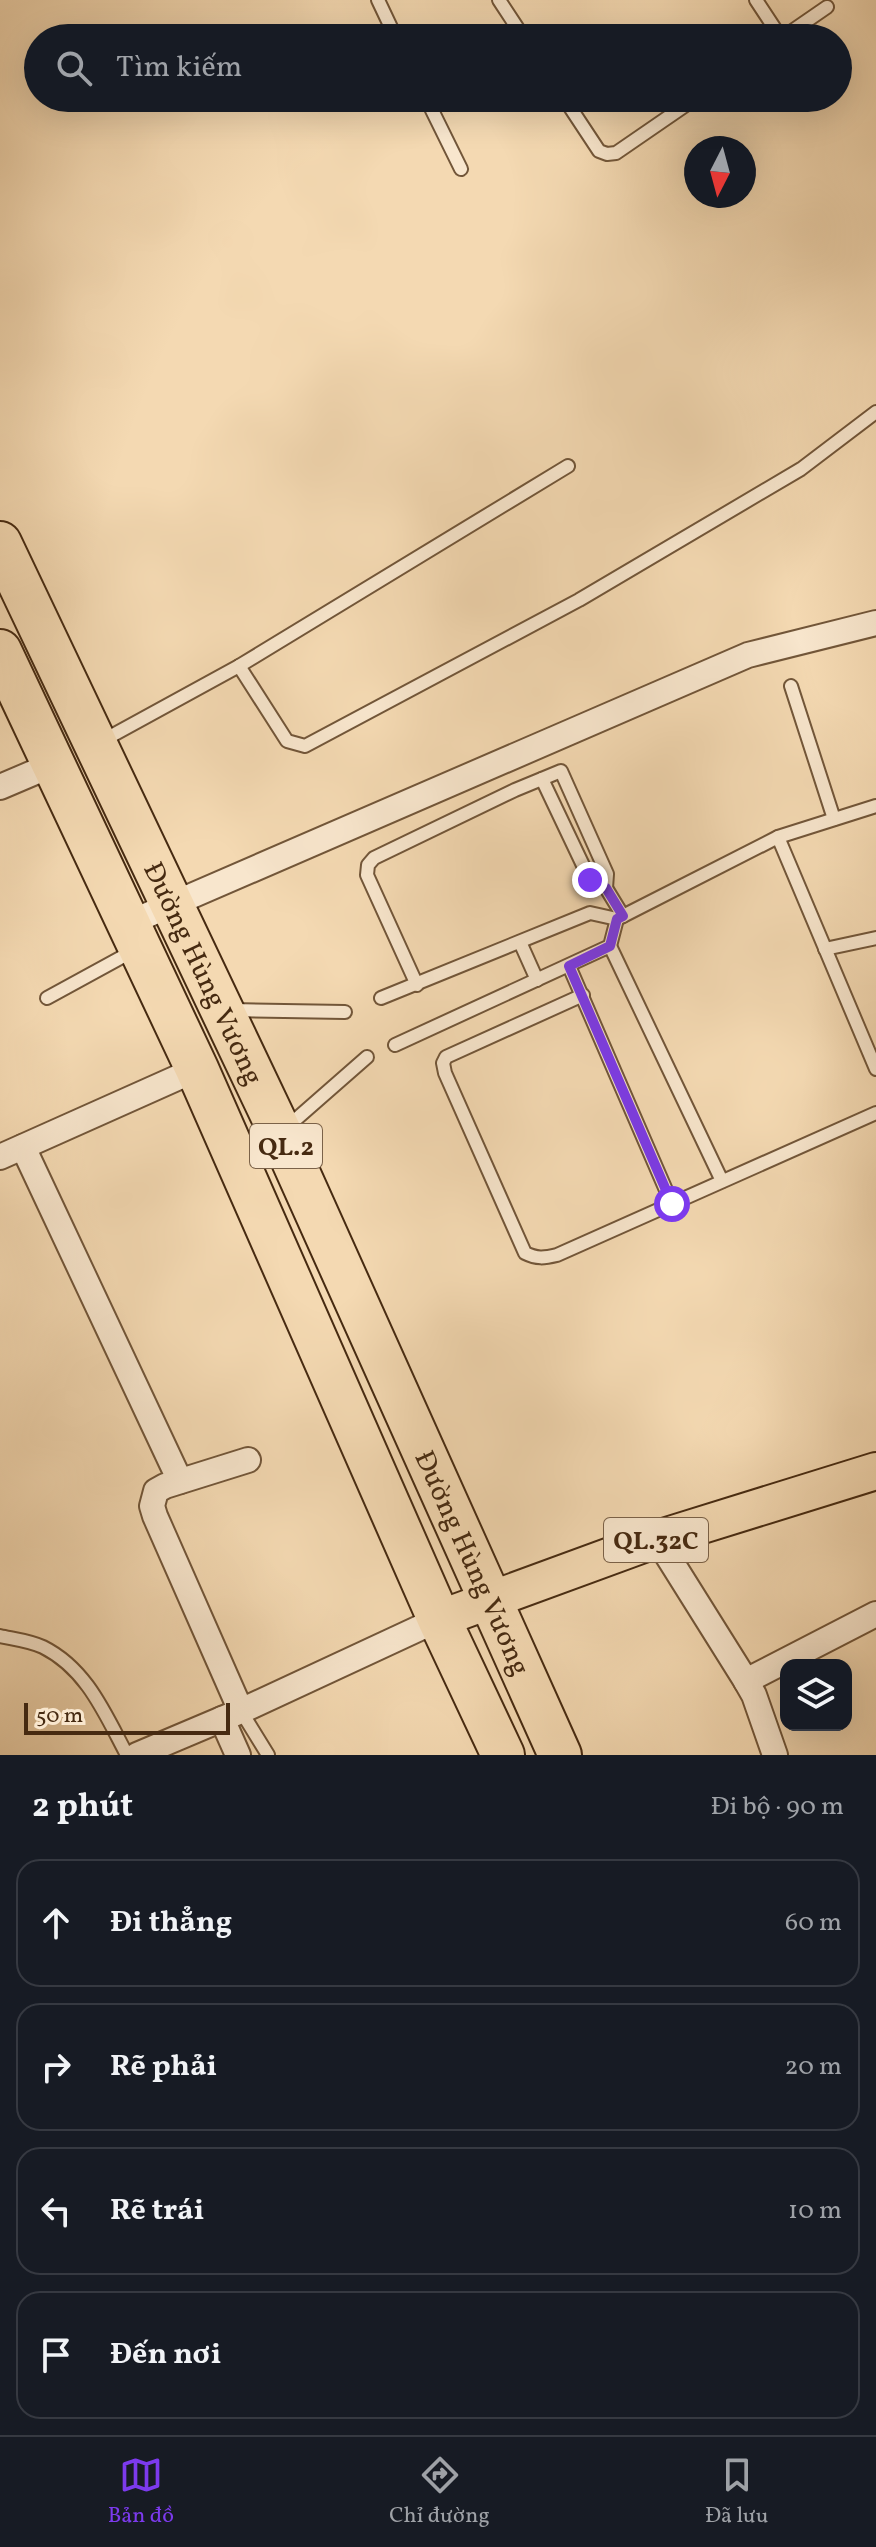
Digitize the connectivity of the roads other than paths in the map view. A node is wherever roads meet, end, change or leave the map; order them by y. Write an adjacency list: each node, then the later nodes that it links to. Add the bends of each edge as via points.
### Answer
1 (378, 0): 5 (lane)
2 (499, 0): 6 (lane)
3 (756, 0): 7 (lane)
4 (827, 7): 8 (lane)
5 (389, 24)
6 (515, 24)
7 (772, 24)
8 (802, 24)
9 (433, 112): 12 (lane)
10 (573, 112): 11 (lane, via 599,151 607,154)
11 (676, 112)
12 (461, 169)
13 (876, 412): 18 (lane, via 801,469 579,600 305,746 287,741)
14 (568, 466): 18 (lane)
15 (0, 543): 20 (highway, Đường Hùng Vương / QL.2)
16 (876, 623): 28 (street, via 748,655)
17 (0, 651): 21 (highway, Đường Hùng Vương / QL.2)
18 (239, 666): 20 (lane)
19 (791, 686): 25 (lane)
20 (96, 744): 28 (highway, Đường Hùng Vương / QL.2)
21 (54, 764): 23 (street); 30 (highway, Đường Hùng Vương / QL.2)
22 (542, 779): 27 (lane, via 590,880); 27 (lane, via 561,771 607,874); 37 (lane, via 368,865 367,875)
23 (0, 787)
24 (876, 806): 25 (lane)
25 (834, 819): 26 (lane)
26 (778, 837): 29 (lane); 34 (lane)
27 (606, 888): 29 (lane)
28 (172, 905): 30 (street); 41 (highway, Đường Hùng Vương / QL.2)
29 (620, 917): 32 (lane, via 590,913); 33 (lane)
30 (134, 936): 39 (lane); 45 (highway, Đường Hùng Vương / QL.2)
31 (876, 938): 34 (lane)
32 (520, 942): 36 (lane); 37 (lane)
33 (610, 946): 35 (lane); 51 (lane)
34 (825, 949): 46 (lane)
35 (569, 966): 36 (lane); 38 (lane)
36 (537, 980): 43 (lane)
37 (417, 985): 40 (lane)
38 (583, 995): 52 (lane); 52 (lane, via 446,1057 445,1073 525,1253 557,1255)
39 (47, 998)
40 (381, 998)
41 (223, 1010): 42 (lane); 48 (highway, Đường Hùng Vương / QL.2)
42 (345, 1012)
43 (395, 1045)
44 (367, 1057): 48 (lane)
45 (197, 1069): 49 (street); 59 (highway, Đường Hùng Vương / QL.2)
46 (876, 1069)
47 (876, 1113): 51 (lane)
48 (280, 1132): 57 (highway, Đường Hùng Vương / QL.2)
49 (23, 1147): 50 (street); 55 (street)
50 (0, 1157)
51 (722, 1181): 52 (lane)
52 (672, 1204)
53 (248, 1460): 55 (street)
54 (876, 1471): 56 (main road, QL.32C)
55 (180, 1481): 62 (street, via 156,1491 152,1506)
56 (657, 1539): 57 (main road, QL.32C); 61 (street)
57 (489, 1600): 59 (main road, QL.32C); 68 (highway, Đường Hùng Vương / QL.2)
58 (876, 1614): 61 (street)
59 (439, 1619): 62 (street); 67 (highway, Đường Hùng Vương / QL.2)
60 (0, 1636): 63 (lane, via 41,1646 82,1677)
61 (746, 1681): 69 (street)
62 (232, 1715): 64 (street); 65 (street); 66 (lane)
63 (127, 1755)
64 (137, 1755)
65 (238, 1755)
66 (268, 1755)
67 (503, 1755)
68 (560, 1755)
69 (775, 1755)

